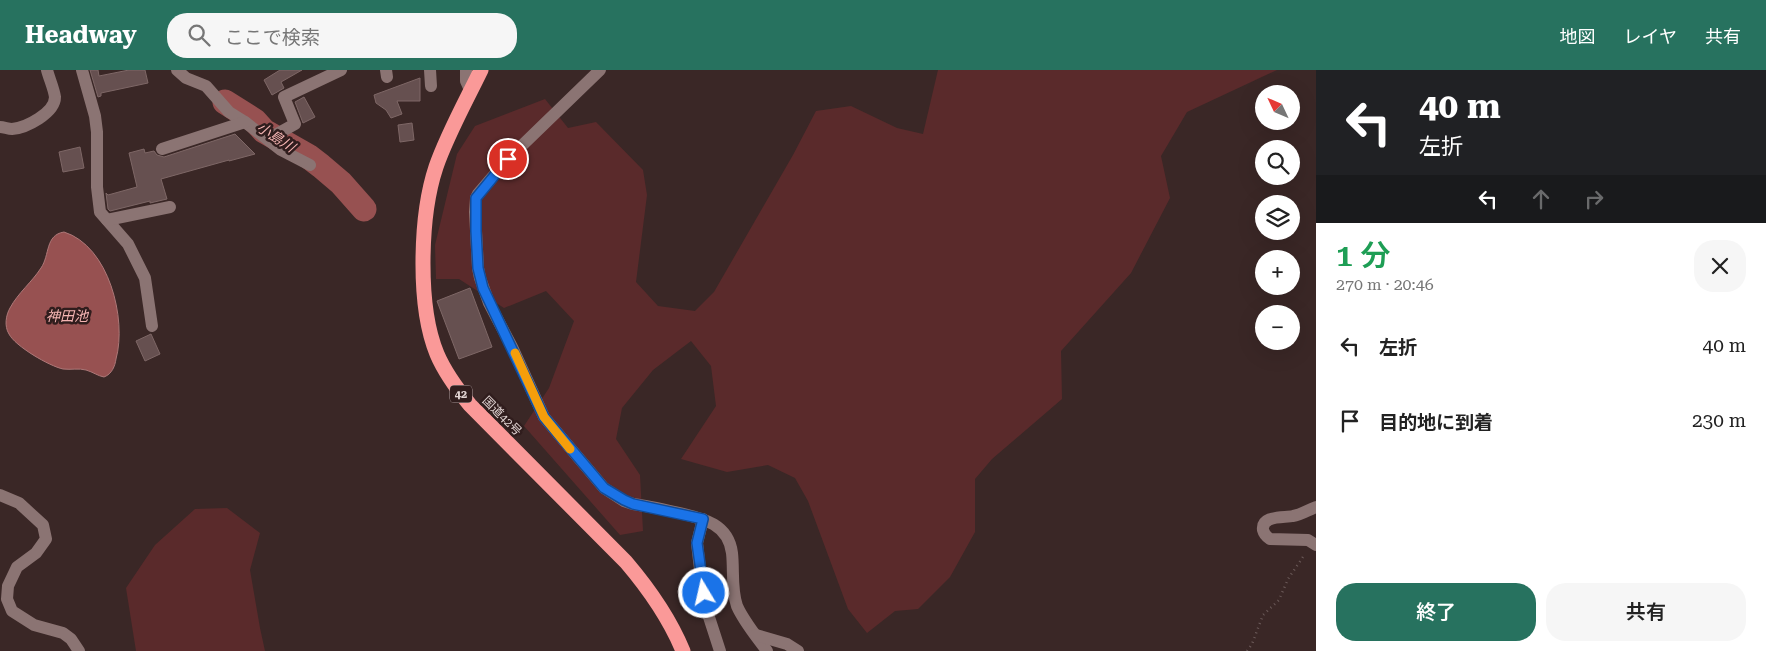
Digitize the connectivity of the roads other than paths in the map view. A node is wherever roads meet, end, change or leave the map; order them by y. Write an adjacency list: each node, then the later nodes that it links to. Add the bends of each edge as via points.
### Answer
1 (47, 70): 12 (street, via 55,96 49,111 31,124 12,129)
2 (82, 70): 17 (street, via 95,116 99,205 101,215)
3 (176, 70): 11 (street, via 206,86 222,106)
4 (341, 70): 13 (street, via 284,97 295,124)
5 (430, 70): 9 (street)
6 (466, 70): 10 (street, via 466,82)
7 (481, 70): 10 (highway, 国道42号 / 42)
8 (600, 70): 21 (street, via 508,159 478,194 475,212 480,278 544,417 604,488 633,504)
9 (431, 86)
10 (471, 92): 25 (highway, 国道42号 / 42, via 437,164 428,201 424,292 437,353 450,381 470,405 642,581 667,618)
11 (245, 122): 13 (street); 14 (street)
12 (0, 126)
13 (268, 139): 15 (street, via 281,150)
14 (162, 149)
15 (310, 165)
16 (170, 206): 17 (street)
17 (108, 220): 18 (street, via 128,244 145,278)
18 (152, 326)
19 (0, 495): 24 (street, via 19,503 44,525 46,539 36,553 17,567 8,586 7,599 12,611 34,624 63,633)
20 (1316, 508): 22 (street, via 1292,517 1273,518 1263,526 1270,539)
21 (703, 519): 23 (street, via 719,528 729,539 737,605); 26 (street, via 697,543 700,569 708,614)
22 (1314, 543)
23 (756, 636): 27 (street); 28 (street, via 787,644)
24 (79, 651)
25 (683, 651)
26 (720, 651)
27 (767, 651)
28 (798, 651)

